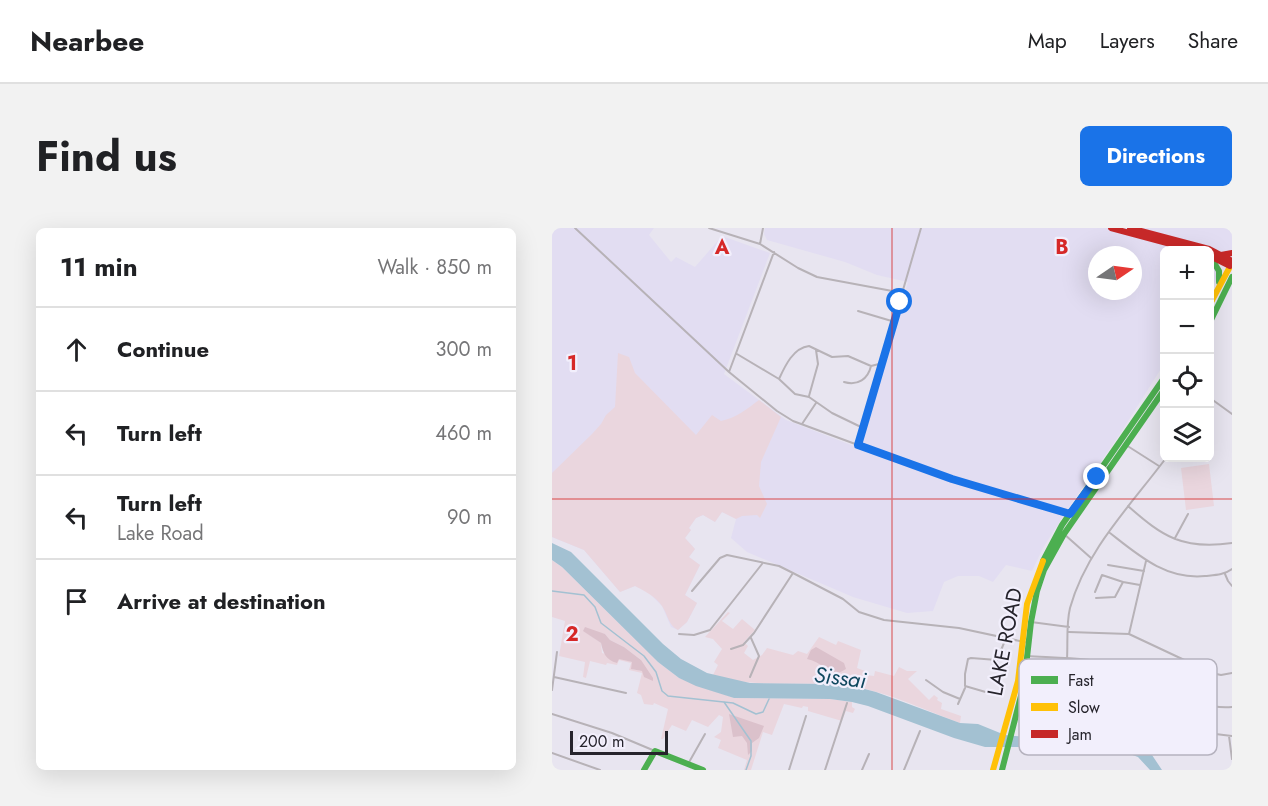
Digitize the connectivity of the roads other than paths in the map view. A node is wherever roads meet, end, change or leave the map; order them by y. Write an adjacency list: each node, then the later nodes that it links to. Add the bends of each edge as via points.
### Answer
1 (575, 228): 28 (street)
2 (709, 228): 8 (street)
3 (722, 228): 8 (street)
4 (763, 228): 9 (street)
5 (921, 228): 19 (street)
6 (1111, 228): 10 (main road)
7 (1130, 228): 13 (main road)
8 (720, 233): 9 (street)
9 (760, 244): 11 (street)
10 (1178, 246)
11 (774, 252): 19 (street, via 817,277); 25 (street)
12 (1232, 253): 13 (main road)
13 (1221, 255): 16 (main road)
14 (1214, 258): 16 (main road)
15 (1214, 264): 18 (main road, via 1219,272)
16 (1232, 264): 18 (main road)
17 (1232, 277): 22 (main road)
18 (1218, 286): 20 (main road)
19 (903, 293): 23 (street)
20 (1211, 300)
21 (858, 312): 23 (street)
22 (1214, 312)
23 (895, 322): 26 (street)
24 (816, 350): 27 (street); 29 (street, via 809,346 799,348); 33 (street, via 818,364)
25 (736, 353): 28 (street); 29 (street)
26 (883, 363): 27 (street); 39 (street)
27 (871, 366): 30 (street, via 860,382)
28 (729, 372): 38 (street, via 777,411)
29 (779, 379): 33 (street, via 795,394)
30 (844, 382)
31 (1160, 384): 45 (main road, LAKE ROAD)
32 (1160, 396): 41 (main road, LAKE ROAD)
33 (808, 398): 35 (street)
34 (1214, 401): 37 (street)
35 (816, 403): 38 (street); 39 (street)
36 (1232, 408): 37 (street)
37 (1231, 413)
38 (802, 424): 40 (street)
39 (863, 428): 40 (street)
40 (858, 445): 45 (street, via 952,479)
41 (1125, 445): 43 (street); 48 (main road, LAKE ROAD)
42 (1162, 462): 43 (street)
43 (1159, 466): 44 (street)
44 (1128, 506): 47 (street); 49 (street, via 1152,527)
45 (1070, 514): 72 (main road, LAKE ROAD, via 1038,570 1027,604)
46 (1188, 514): 49 (street)
47 (1110, 533): 51 (street); 52 (street)
48 (1064, 534): 51 (street); 65 (main road, LAKE ROAD, via 1044,570)
49 (1175, 539): 50 (street, via 1202,546)
50 (1232, 543)
51 (1091, 558): 66 (street, via 1070,608)
52 (1146, 561): 56 (street); 58 (street, via 1182,575)
53 (762, 564): 57 (street); 62 (street, via 727,555); 68 (street, via 710,630)
54 (1108, 565): 56 (street)
55 (1232, 569): 58 (street)
56 (1144, 571): 60 (street)
57 (793, 573): 70 (street); 71 (street, via 843,599 859,612 897,622 946,625)
58 (1225, 574): 61 (street)
59 (1123, 582): 60 (street); 63 (street, via 1101,575); 64 (street, via 1115,597)
60 (1140, 585): 69 (street)
61 (1232, 586)
62 (692, 591)
63 (1095, 592)
64 (1096, 598)
65 (1031, 622): 66 (street); 72 (main road, LAKE ROAD)
66 (1069, 627): 67 (street)
67 (1069, 632): 69 (street); 78 (street)
68 (680, 634)
69 (1129, 634): 79 (street)
70 (751, 637): 73 (street); 84 (street, via 759,656)
71 (1006, 638): 72 (street); 86 (street, via 997,660 968,659)
72 (1026, 642): 75 (main road, LAKE ROAD); 76 (main road, LAKE ROAD)
73 (731, 649)
74 (557, 652): 82 (street)
75 (1027, 656): 77 (main road, LAKE ROAD); 78 (street)
76 (1023, 659)
77 (1027, 659)
78 (1067, 659)
79 (1182, 659)
80 (1232, 673): 81 (street)
81 (1217, 674)
82 (554, 676): 87 (street); 88 (street)
83 (1019, 676): 113 (main road, LAKE ROAD)
84 (750, 677)
85 (926, 680): 90 (street)
86 (965, 686): 89 (street); 90 (street)
87 (552, 690)
88 (626, 693)
89 (989, 693)
90 (960, 699): 93 (street)
91 (1019, 702): 114 (main road, LAKE ROAD)
92 (847, 703): 110 (street)
93 (958, 704)
94 (1217, 706): 95 (street)
95 (1232, 707)
96 (552, 714): 101 (street)
97 (806, 716): 109 (street)
98 (920, 731): 112 (street)
99 (705, 734): 105 (street)
100 (1230, 736): 104 (street)
101 (655, 751): 105 (main road); 107 (main road)
102 (552, 753): 106 (street)
103 (868, 754): 111 (street)
104 (1232, 759)
105 (690, 767): 108 (main road)
106 (600, 770)
107 (644, 770)
108 (703, 770)
109 (789, 770)
110 (825, 770)
111 (862, 770)
112 (904, 770)
113 (993, 770)
114 (1002, 770)

